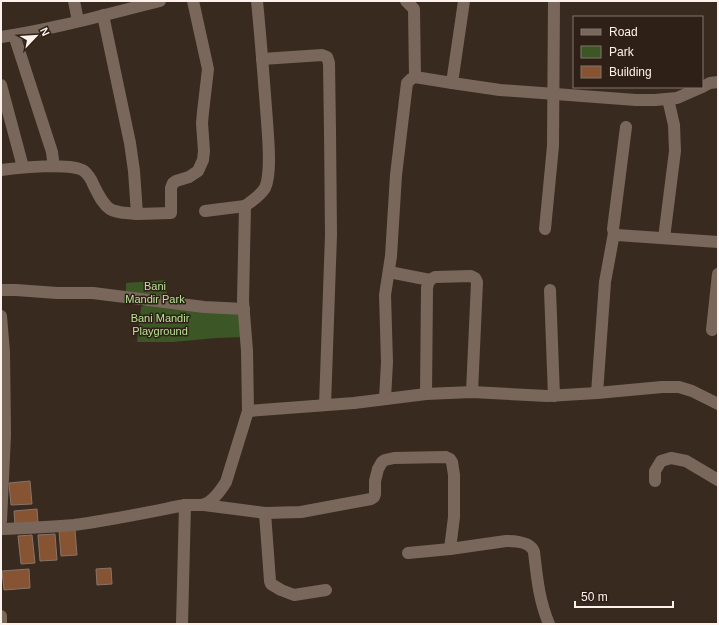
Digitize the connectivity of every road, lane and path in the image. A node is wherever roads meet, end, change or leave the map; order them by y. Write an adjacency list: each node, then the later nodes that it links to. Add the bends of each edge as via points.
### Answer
1 (74, 1): 9 (street)
2 (160, 1): 8 (street)
3 (193, 1): 27 (street, via 208,69 202,123 203,160 195,174 173,183 171,212)
4 (257, 1): 12 (street)
5 (406, 1): 13 (street, via 414,9)
6 (464, 1): 15 (street)
7 (554, 1): 19 (street)
8 (103, 15): 9 (street); 27 (street, via 130,143)
9 (78, 21): 10 (street)
10 (14, 35): 11 (street); 22 (street, via 52,152)
11 (1, 37)
12 (262, 59): 25 (street, via 269,159 267,180 260,195); 46 (street, via 322,55 329,63 331,235)
13 (415, 77): 15 (street); 32 (street, via 407,83 396,175)
14 (718, 82): 17 (street)
15 (452, 83): 19 (street)
16 (1, 85): 23 (street)
17 (703, 86)
18 (700, 88): 20 (street, via 677,98)
19 (553, 94): 20 (street, via 636,100); 28 (street, via 552,160)
20 (668, 99): 30 (street, via 674,125 675,151)
21 (626, 127): 29 (street)
22 (53, 166): 23 (street); 27 (street, via 82,170 110,209)
23 (23, 167): 24 (street)
24 (1, 170)
25 (244, 206): 26 (street); 37 (street)
26 (205, 211)
27 (137, 214)
28 (545, 229)
29 (614, 234): 30 (street); 42 (street, via 605,282)
30 (664, 238): 31 (street)
31 (718, 242)
32 (389, 272): 34 (street); 44 (street, via 386,295)
33 (718, 274): 39 (street)
34 (430, 280): 40 (street, via 435,277 471,276 477,282); 41 (street, via 427,288)
35 (1, 290): 37 (street, via 93,293 204,308)
36 (550, 290): 43 (street)
37 (244, 309): 47 (street)
38 (1, 316): 53 (street, via 5,435)
39 (712, 330)
40 (472, 392): 41 (street); 43 (street)
41 (426, 394): 44 (street)
42 (597, 394): 43 (street); 45 (street, via 679,387)
43 (554, 396)
44 (385, 399): 46 (street)
45 (718, 404)
46 (325, 405): 47 (street)
47 (248, 412): 51 (street, via 226,482 215,497)
48 (718, 480): 49 (street, via 686,461 672,458 661,462 655,471)
49 (655, 481)
50 (186, 505): 51 (street); 54 (street, via 76,524); 60 (street)
51 (204, 505): 52 (street)
52 (265, 513): 55 (street, via 301,512 371,499 375,494 378,469 385,460 446,457 452,462 454,475 454,517); 57 (street, via 271,584 294,595)
53 (1, 521)
54 (1, 529)
55 (450, 549): 56 (street); 61 (street, via 506,541 533,548 539,594)
56 (408, 553)
57 (326, 590)
58 (1, 616): 59 (street)
59 (1, 624)
60 (182, 624)
61 (549, 624)

